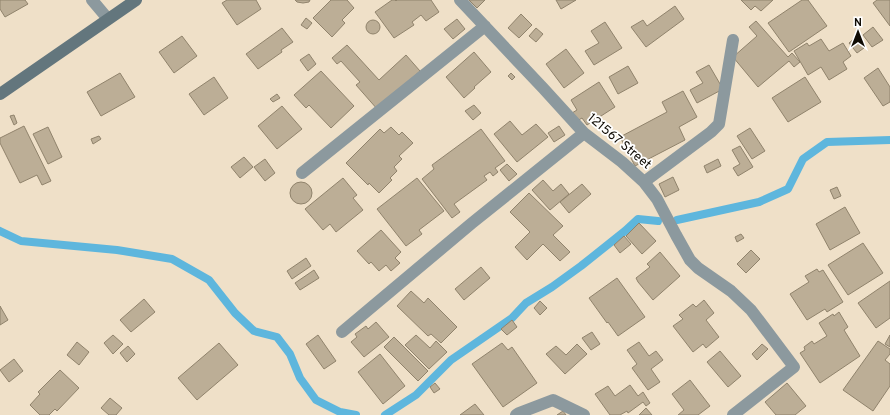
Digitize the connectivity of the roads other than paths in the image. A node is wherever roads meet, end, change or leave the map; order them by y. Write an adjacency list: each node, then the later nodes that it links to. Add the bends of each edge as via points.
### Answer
1 (92, 0): 4 (street)
2 (136, 0): 4 (street)
3 (460, 0): 5 (street, 121567 Street)
4 (108, 19): 7 (street)
5 (485, 26): 8 (street, 121567 Street); 9 (street)
6 (733, 40): 10 (street, via 719,124)
7 (0, 94)
8 (584, 134): 10 (street, 121567 Street); 11 (street, via 472,223)
9 (302, 173)
10 (644, 182): 14 (street, 121567 Street, via 657,199 690,260 731,291 750,310 794,367)
11 (342, 332)
12 (516, 415): 13 (street, via 553,400)
13 (584, 415)
14 (732, 415)

